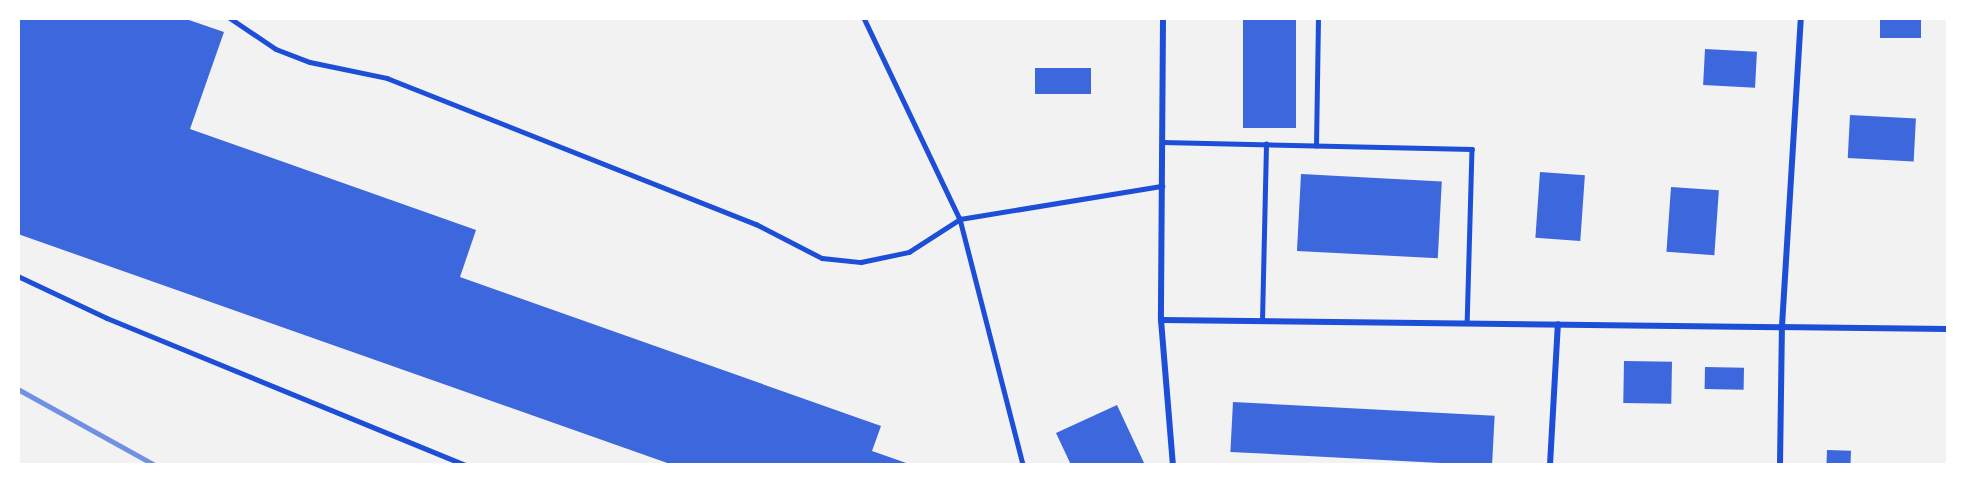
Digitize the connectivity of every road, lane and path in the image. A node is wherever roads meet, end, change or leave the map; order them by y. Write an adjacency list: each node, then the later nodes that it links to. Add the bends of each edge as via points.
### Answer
1 (230, 18): 10 (lane, via 276,49 310,62 387,78 756,224 822,258 861,262 909,252)
2 (864, 18): 10 (lane)
3 (1162, 18): 6 (street)
4 (1318, 18): 8 (lane)
5 (1801, 18): 16 (street)
6 (1162, 142): 7 (lane); 9 (street)
7 (1266, 144): 8 (lane); 13 (lane)
8 (1316, 146): 14 (lane, via 1472,149)
9 (1162, 186): 10 (lane); 12 (street)
10 (960, 219): 19 (lane)
11 (18, 276): 18 (lane, via 107,318)
12 (1161, 320): 13 (street); 20 (street)
13 (1262, 321): 14 (street)
14 (1467, 323): 15 (street)
15 (1558, 324): 16 (street); 21 (street)
16 (1782, 326): 17 (street); 22 (street)
17 (1948, 328)
18 (466, 465)
19 (1023, 465)
20 (1173, 465)
21 (1550, 465)
22 (1780, 465)

